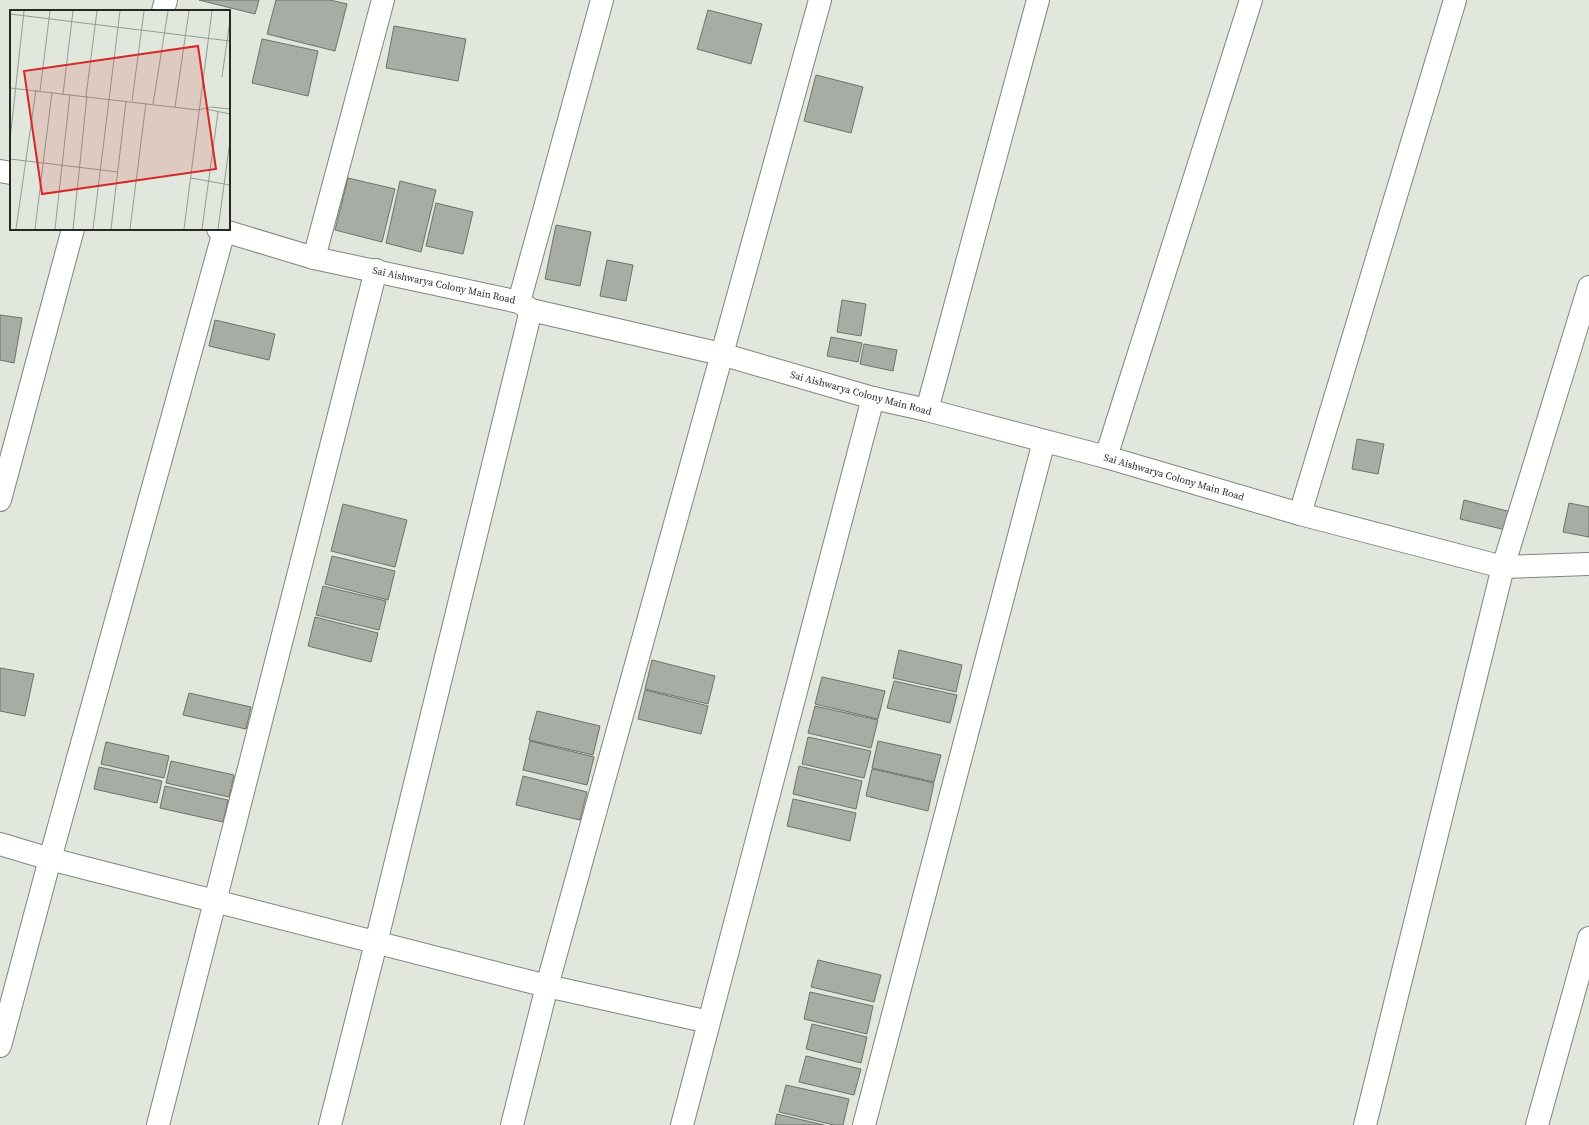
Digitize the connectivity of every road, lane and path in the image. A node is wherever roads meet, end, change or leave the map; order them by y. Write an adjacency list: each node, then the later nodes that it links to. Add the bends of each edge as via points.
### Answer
1 (166, 0): 8 (street)
2 (383, 0): 13 (street)
3 (602, 0): 16 (street)
4 (820, 0): 17 (street)
5 (1038, 0): 19 (street)
6 (1251, 0): 21 (street)
7 (1455, 0): 23 (street)
8 (163, 10)
9 (0, 170): 10 (street)
10 (10, 173)
11 (73, 230): 22 (street)
12 (221, 230): 13 (street, Sai Aishwarya Colony Main Road); 29 (street)
13 (314, 258): 14 (street, Sai Aishwarya Colony Main Road)
14 (376, 270): 16 (street, Sai Aishwarya Colony Main Road); 30 (street)
15 (1589, 287): 26 (street)
16 (525, 306): 17 (street, Sai Aishwarya Colony Main Road); 32 (street)
17 (721, 354): 18 (street, Sai Aishwarya Colony Main Road); 33 (street)
18 (873, 398): 19 (street, Sai Aishwarya Colony Main Road); 34 (street)
19 (927, 410): 20 (street, Sai Aishwarya Colony Main Road)
20 (1044, 441): 21 (street, Sai Aishwarya Colony Main Road); 40 (street)
21 (1106, 457): 23 (street, Sai Aishwarya Colony Main Road)
22 (0, 500)
23 (1300, 514): 26 (street, Sai Aishwarya Colony Main Road)
24 (1589, 564): 25 (street, Sai Aishwarya Colony Main Road)
25 (1560, 566): 26 (street, Sai Aishwarya Colony Main Road); 27 (street)
26 (1503, 567): 41 (street)
27 (1589, 577)
28 (0, 844): 29 (street)
29 (50, 859): 30 (street); 35 (street)
30 (216, 902): 32 (street); 36 (street)
31 (1589, 938): 42 (street)
32 (376, 943): 33 (street); 37 (street)
33 (547, 986): 34 (street); 38 (street)
34 (709, 1022): 39 (street)
35 (0, 1046)
36 (158, 1125)
37 (330, 1125)
38 (512, 1125)
39 (682, 1125)
40 (864, 1125)
41 (1365, 1125)
42 (1537, 1125)

